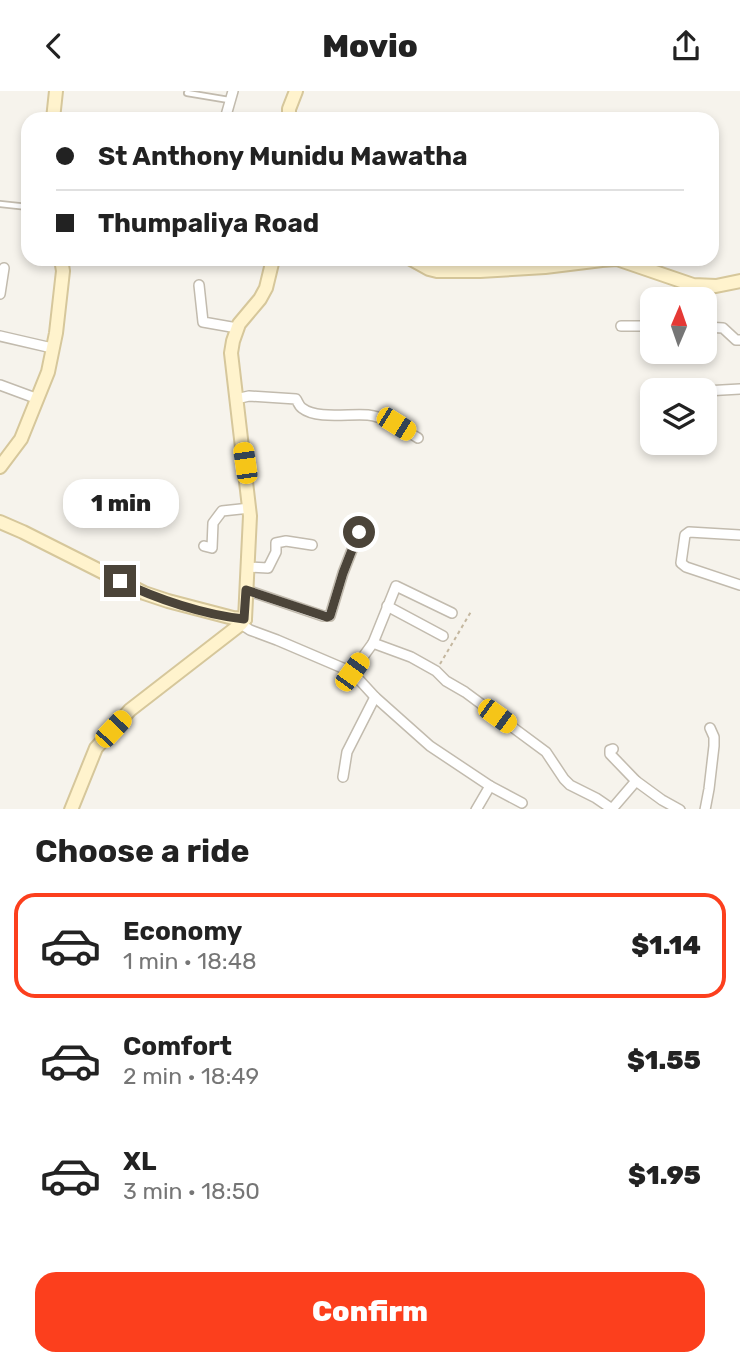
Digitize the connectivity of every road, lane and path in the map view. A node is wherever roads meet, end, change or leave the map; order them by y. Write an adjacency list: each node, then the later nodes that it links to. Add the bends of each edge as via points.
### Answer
1 (56, 91): 5 (street)
2 (296, 91): 7 (street)
3 (187, 93): 4 (lane)
4 (232, 95): 6 (street)
5 (54, 112)
6 (227, 112)
7 (289, 112)
8 (0, 204): 9 (lane)
9 (21, 206)
10 (62, 266): 25 (street)
11 (271, 266): 21 (street, via 260,299)
12 (424, 266): 13 (street, via 437,271 480,271)
13 (556, 266)
14 (635, 266): 16 (street, via 693,285)
15 (4, 268): 18 (street)
16 (740, 281)
17 (199, 285): 21 (street, via 203,322)
18 (0, 294)
19 (621, 325): 20 (street)
20 (640, 326)
21 (237, 328): 30 (street, via 231,353)
22 (718, 328): 24 (street)
23 (0, 336): 25 (street)
24 (740, 340)
25 (52, 348): 29 (street)
26 (0, 385): 29 (street)
27 (740, 389): 28 (street)
28 (717, 390)
29 (38, 398): 32 (street, via 20,439)
30 (236, 399): 31 (street, via 296,399 303,409 341,416 369,415); 33 (street)
31 (418, 438)
32 (1, 464)
33 (250, 508): 38 (street, via 222,511 214,523 212,548); 39 (street)
34 (0, 522): 45 (street, via 144,593)
35 (359, 532): 41 (street, via 330,616)
36 (740, 535): 40 (street, via 689,532 681,563)
37 (312, 545): 39 (street, via 276,543 268,568)
38 (204, 546)
39 (248, 567): 41 (street)
40 (740, 585)
41 (246, 590): 45 (street)
42 (387, 606): 44 (street, via 396,586); 46 (street); 47 (street)
43 (472, 611): 48 (path)
44 (452, 613)
45 (243, 622): 49 (street, via 250,630); 57 (street, via 130,710 96,748)
46 (443, 636)
47 (373, 643): 48 (street); 49 (street)
48 (436, 671): 54 (street, via 546,752 570,785 612,809)
49 (352, 672): 50 (street)
50 (375, 697): 53 (street, via 347,752); 55 (street, via 430,746)
51 (710, 728): 60 (street, via 714,746)
52 (613, 749): 54 (street, via 610,754)
53 (342, 776)
54 (636, 781): 59 (street)
55 (490, 786): 56 (street); 58 (street)
56 (522, 803)
57 (71, 809)
58 (476, 809)
59 (678, 809)
60 (705, 809)

